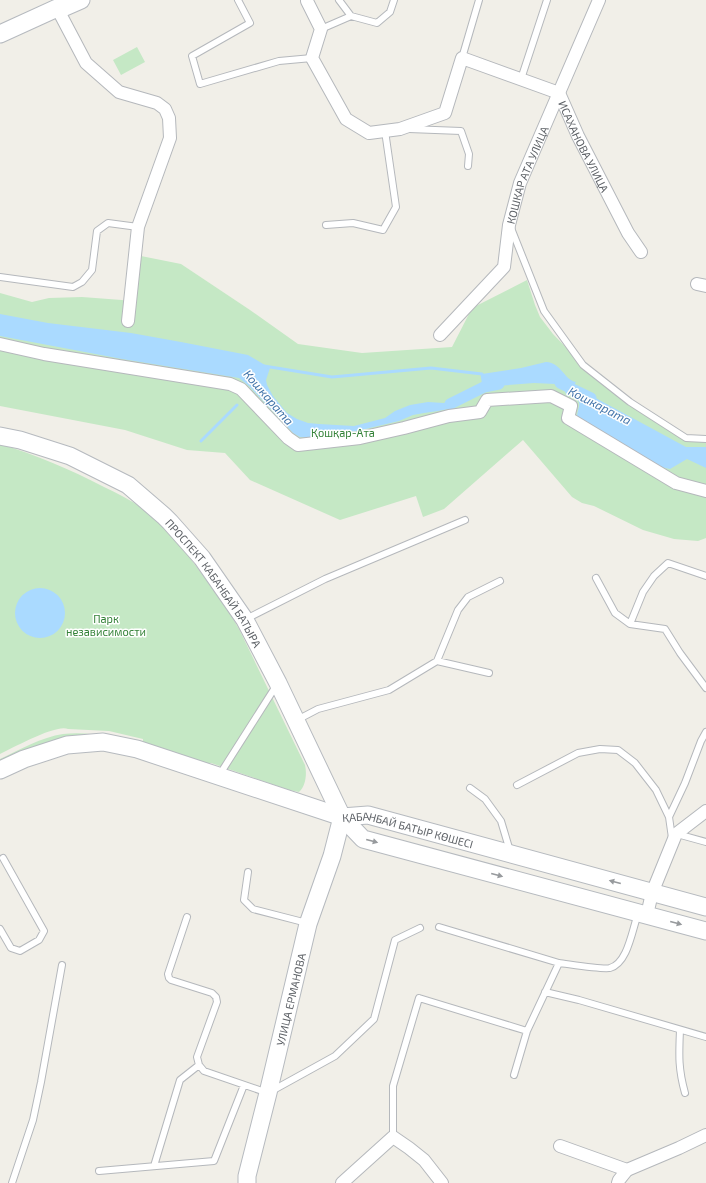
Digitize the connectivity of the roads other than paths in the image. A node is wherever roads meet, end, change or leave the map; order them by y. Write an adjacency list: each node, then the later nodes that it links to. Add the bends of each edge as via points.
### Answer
1 (81, 0): 9 (main road, via 64,7)
2 (238, 0): 13 (lane, via 250,23 192,56 200,84 279,61)
3 (339, 0): 10 (lane)
4 (394, 0): 10 (lane, via 390,12 377,23)
5 (479, 0): 14 (lane)
6 (546, 0): 15 (lane)
7 (599, 0): 16 (street, КОШКАР АТА УЛИЦА)
8 (307, 1): 11 (street)
9 (58, 3): 12 (main road); 22 (street, via 86,63 119,92 166,108 170,138)
10 (351, 16): 11 (lane)
11 (321, 29): 13 (street)
12 (0, 34)
13 (312, 58): 18 (street, via 346,119 369,133)
14 (462, 58): 15 (street, ИСАХАНОВА УЛИЦА); 17 (street, via 445,113)
15 (521, 80): 16 (street, ИСАХАНОВА УЛИЦА)
16 (559, 93): 21 (street, КОШКАР АТА УЛИЦА, via 520,183); 23 (street, ИСАХАНОВА УЛИЦА, via 628,233)
17 (400, 128): 18 (street); 19 (lane, via 461,131 469,154)
18 (385, 131): 20 (lane, via 396,208 383,230 353,223)
19 (468, 166)
20 (326, 225)
21 (510, 225): 26 (street, КОШКАР АТА УЛИЦА, via 504,267); 29 (lane, via 544,311 583,365 630,402 686,438)
22 (138, 227): 24 (lane, via 108,223 97,231 92,270 82,282 73,287); 25 (street)
23 (641, 252)
24 (0, 278)
25 (128, 321)
26 (440, 335)
27 (0, 344): 30 (street, via 44,354 230,384 241,389 288,438 298,445 360,438 449,416 480,412 487,400 551,396 571,406 568,418 676,482)
28 (0, 436): 35 (main road, ПРОСПЕКТ КАБАНБАЙ БАТЫРА, via 70,456 128,485 164,516 202,558)
29 (706, 439)
30 (706, 491)
31 (465, 520): 35 (lane, via 325,579)
32 (706, 576): 36 (lane, via 668,563 654,576 643,592)
33 (596, 578): 36 (lane, via 615,613)
34 (500, 581): 37 (lane, via 468,597 458,610)
35 (245, 620): 39 (main road, ПРОСПЕКТ КАБАНБАЙ БАТЫРА)
36 (630, 624): 40 (lane, via 665,629)
37 (437, 661): 38 (lane); 41 (lane, via 389,690 318,709)
38 (489, 673)
39 (278, 683): 41 (main road, ПРОСПЕКТ КАБАНБАЙ БАТЫРА); 44 (lane)
40 (706, 688)
41 (296, 721): 48 (main road, ПРОСПЕКТ КАБАНБАЙ БАТЫРА)
42 (706, 732): 49 (lane)
43 (0, 770): 44 (main road, via 67,745 103,742 137,749)
44 (219, 776): 48 (main road)
45 (517, 785): 49 (lane, via 578,753 600,749 618,750 635,763 656,790)
46 (470, 788): 52 (lane, via 486,800 501,821)
47 (706, 811): 50 (street)
48 (342, 817): 52 (main road, ҚАБАНБАЙ БАТЫР КӨШЕСІ, via 368,815); 57 (main road, ҚАБАНБАЙ БАТЫР КӨШЕСІ, one-way to 57, via 363,839); 59 (main road, УЛИЦА ЕРМАНОВА, via 332,856)
49 (669, 817): 50 (lane)
50 (675, 838): 51 (lane); 55 (street)
51 (706, 842)
52 (511, 854): 55 (main road, ҚАБАНБАЙ БАТЫР КӨШЕСІ, one-way to 52)
53 (3, 858): 61 (lane, via 44,931 40,940 20,950 11,948)
54 (248, 872): 59 (lane, via 244,900 253,909)
55 (652, 893): 56 (main road, ҚАБАНБАЙ БАТЫР КӨШЕСІ); 57 (street)
56 (706, 907)
57 (642, 914): 63 (main road, ҚАБАНБАЙ БАТЫР КӨШЕСІ, one-way to 63); 64 (lane, via 619,963 609,969)
58 (187, 917): 70 (lane, via 168,974 171,980 212,993 216,997 217,1002 197,1056)
59 (308, 924): 74 (main road, УЛИЦА ЕРМАНОВА)
60 (439, 927): 64 (lane)
61 (0, 928)
62 (420, 928): 74 (lane, via 395,940 374,1019 336,1056)
63 (706, 931)
64 (560, 964): 66 (lane)
65 (62, 965): 81 (lane, via 33,1120)
66 (545, 992): 67 (lane); 68 (lane)
67 (680, 1030): 69 (lane); 73 (lane, via 678,1059)
68 (527, 1031): 71 (lane); 76 (lane, via 419,998 393,1086)
69 (706, 1037)
70 (199, 1065): 72 (lane, via 204,1071); 78 (lane, via 180,1080)
71 (514, 1075)
72 (244, 1085): 74 (lane); 78 (lane, via 214,1161)
73 (685, 1092)
74 (268, 1093): 82 (main road, УЛИЦА ЕРМАНОВА)
75 (706, 1135): 79 (street)
76 (393, 1137): 83 (street); 84 (street, via 424,1160)
77 (560, 1146): 79 (street)
78 (154, 1166): 80 (lane)
79 (627, 1170): 85 (street)
80 (99, 1171)
81 (12, 1183)
82 (247, 1183)
83 (342, 1183)
84 (442, 1183)
85 (618, 1183)

